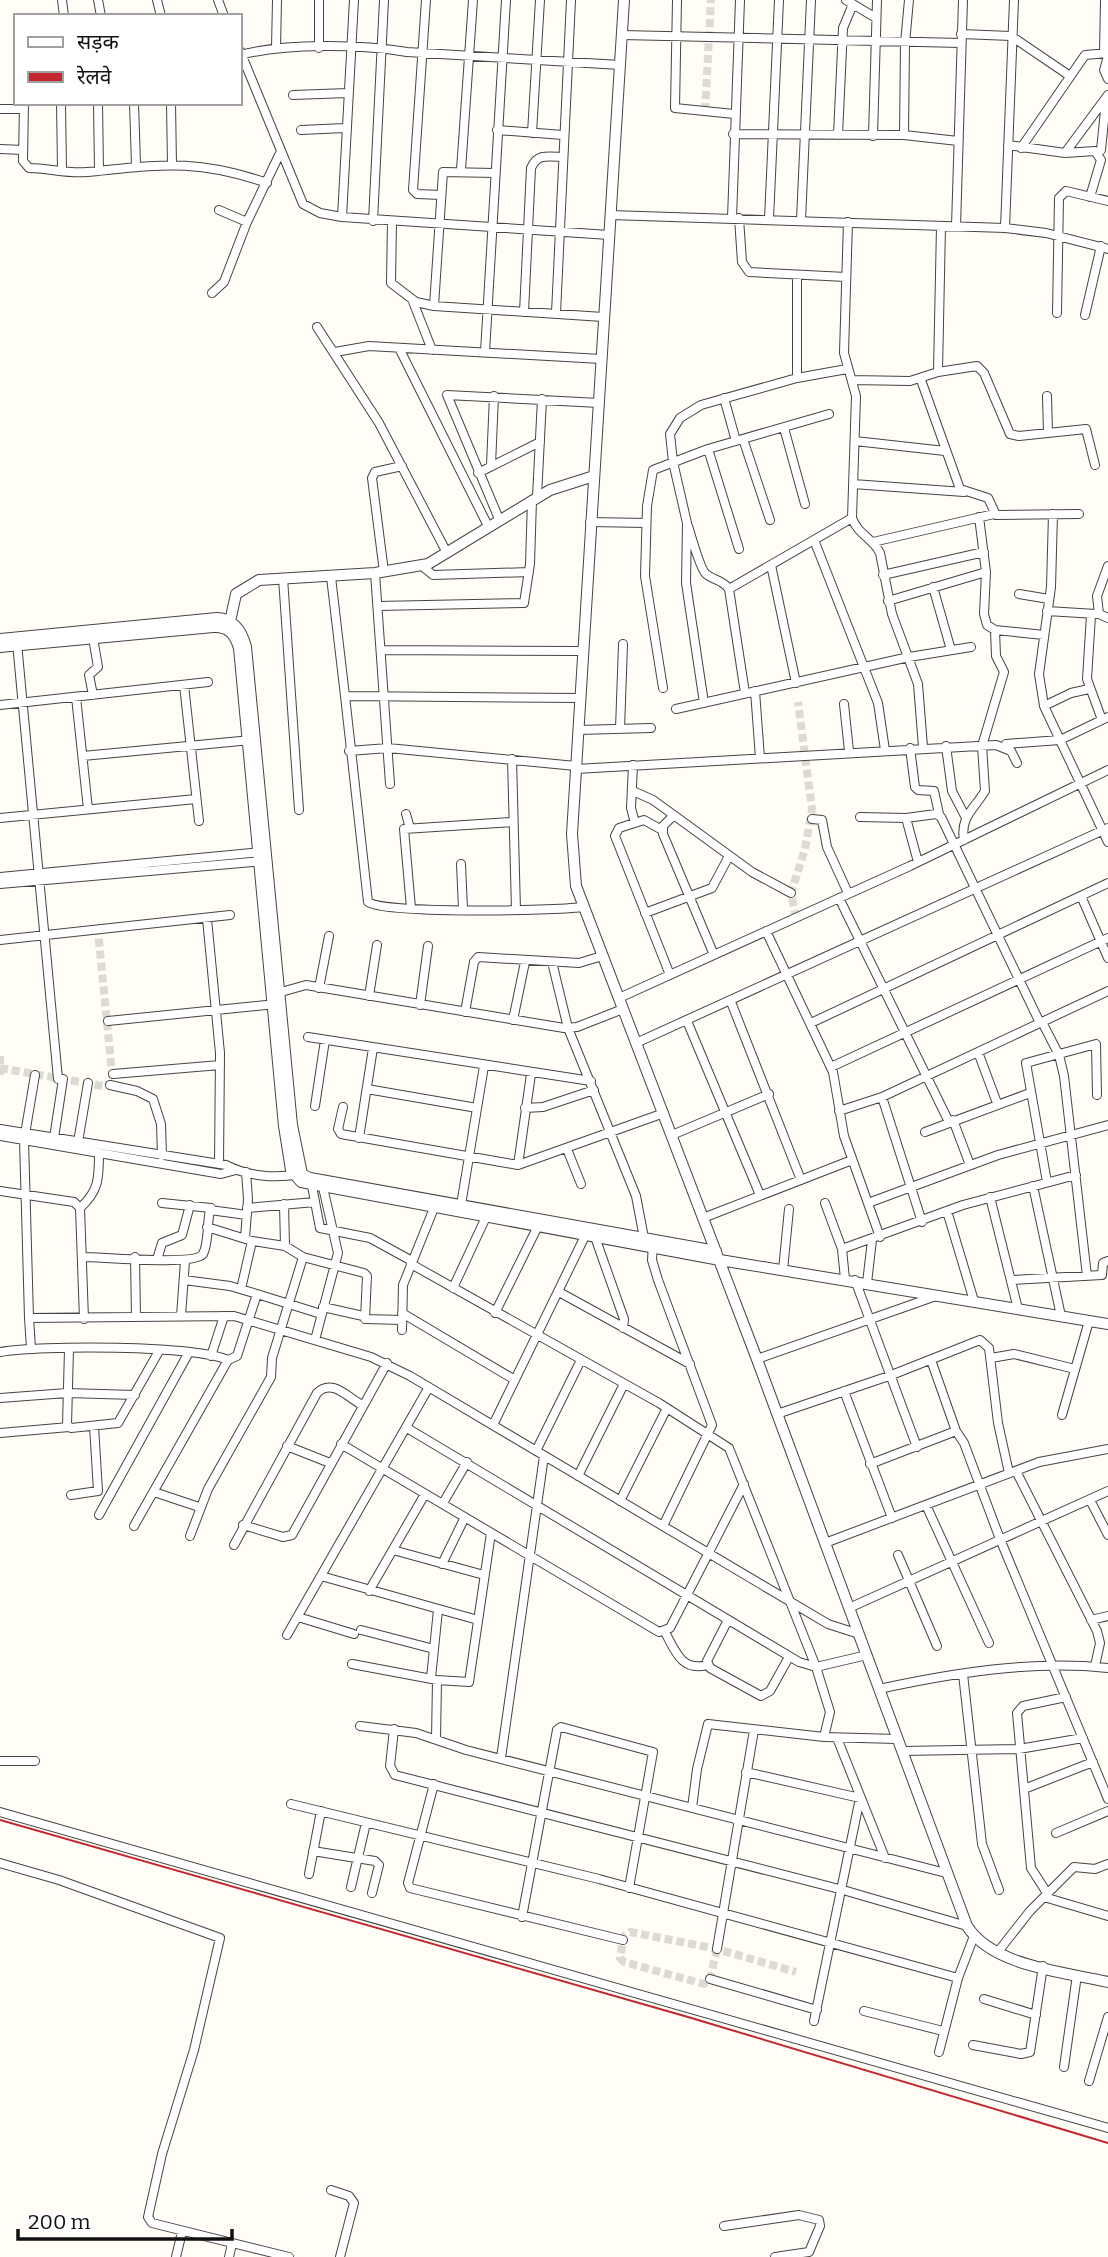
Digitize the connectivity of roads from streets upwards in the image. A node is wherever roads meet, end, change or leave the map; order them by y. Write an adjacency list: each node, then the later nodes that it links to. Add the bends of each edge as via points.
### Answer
1 (276, 0): 33 (street)
2 (319, 0): 34 (street)
3 (354, 0): 35 (street)
4 (384, 0): 32 (street)
5 (426, 0): 36 (street)
6 (473, 0): 39 (street)
7 (506, 0): 40 (street)
8 (540, 0): 42 (street)
9 (571, 0): 43 (street)
10 (624, 0): 22 (street)
11 (677, 0): 23 (street)
12 (740, 0): 26 (street)
13 (779, 0): 25 (street)
14 (811, 0): 27 (street)
15 (877, 0): 21 (street)
16 (909, 0): 31 (street)
17 (963, 0): 28 (street)
18 (1014, 0): 24 (street)
19 (1105, 0): 38 (street)
20 (849, 2): 21 (street); 29 (street)
21 (876, 18): 30 (street)
22 (622, 34): 23 (street); 44 (street)
23 (676, 36): 26 (street); 56 (street, via 675,108)
24 (1011, 36): 28 (street); 45 (street); 69 (street)
25 (778, 37): 26 (street); 27 (street); 63 (street)
26 (738, 38): 56 (street)
27 (809, 38): 29 (street); 64 (street)
28 (961, 38): 31 (street); 68 (street)
29 (844, 41): 30 (street); 65 (street)
30 (875, 42): 31 (street); 67 (street)
31 (905, 43): 66 (street)
32 (382, 47): 35 (street); 36 (street); 93 (street)
33 (275, 48): 34 (street); 37 (street)
34 (319, 48): 35 (street)
35 (352, 48): 47 (street)
36 (421, 53): 39 (street); 84 (street, via 413,190)
37 (242, 54)
38 (1106, 54): 45 (street, via 1086,55); 46 (street)
39 (469, 56): 40 (street); 81 (street)
40 (502, 58): 42 (street); 59 (street)
41 (242, 59): 74 (street)
42 (535, 60): 43 (street); 60 (street)
43 (568, 62): 44 (street); 62 (street)
44 (620, 65): 88 (street)
45 (1070, 76): 70 (street)
46 (1108, 79)
47 (348, 93): 48 (street); 57 (street)
48 (293, 95)
49 (1107, 96): 73 (street); 75 (street)
50 (61, 105): 79 (street)
51 (98, 105): 80 (street)
52 (134, 105): 78 (street)
53 (171, 105): 77 (street)
54 (24, 106): 55 (street); 72 (street)
55 (0, 109)
56 (734, 114): 61 (street)
57 (345, 128): 58 (street); 89 (street)
58 (301, 130)
59 (497, 130): 60 (street); 82 (street)
60 (532, 133): 62 (street)
61 (733, 134): 63 (street); 90 (street)
62 (563, 135): 76 (street)
63 (773, 135): 64 (street); 91 (street)
64 (803, 135): 65 (street); 92 (street)
65 (838, 135): 67 (street)
66 (904, 135): 67 (street); 68 (street)
67 (873, 136)
68 (958, 141): 100 (street)
69 (1008, 145): 70 (street); 101 (street)
70 (1021, 148): 75 (street)
71 (0, 149): 72 (street)
72 (23, 150): 79 (street, via 26,166)
73 (1101, 150)
74 (281, 151): 83 (street); 89 (street, via 307,209)
75 (1065, 153): 85 (street, via 1100,155)
76 (561, 157): 102 (street, via 534,160); 103 (street)
77 (172, 164): 78 (street); 83 (street, via 215,168)
78 (136, 165): 80 (street)
79 (62, 170): 80 (street)
80 (99, 170)
81 (461, 170): 82 (street); 84 (street, via 443,172)
82 (495, 173): 98 (street)
83 (267, 183): 95 (street)
84 (441, 195): 97 (street)
85 (1090, 197): 86 (street); 105 (street, via 1074,191 1059,198)
86 (1108, 201)
87 (219, 210): 95 (street)
88 (610, 215): 90 (street); 104 (street)
89 (338, 216): 93 (street)
90 (735, 218): 91 (street); 107 (street, via 748,272)
91 (769, 219): 92 (street)
92 (801, 220): 96 (street)
93 (373, 221): 94 (street)
94 (392, 221): 97 (street); 110 (street, via 390,280)
95 (247, 222): 109 (street, via 224,282)
96 (848, 222): 99 (street); 108 (street)
97 (439, 224): 98 (street); 111 (street)
98 (494, 226): 102 (street); 112 (street)
99 (940, 226): 100 (street); 125 (street)
100 (956, 226): 101 (street)
101 (1005, 228): 105 (street)
102 (528, 229): 103 (street); 113 (street)
103 (560, 232): 104 (street); 114 (street)
104 (608, 236): 117 (street)
105 (1058, 236): 106 (street); 115 (street)
106 (1105, 248): 116 (street)
107 (797, 276): 108 (street); 126 (street)
108 (846, 277): 124 (street)
109 (212, 293)
110 (412, 299): 111 (street); 120 (street)
111 (434, 306): 112 (street)
112 (489, 310): 113 (street); 122 (street)
113 (524, 312): 114 (street)
114 (556, 313): 117 (street)
115 (1057, 313)
116 (1085, 316)
117 (603, 317): 123 (street)
118 (317, 327): 121 (street)
119 (400, 350): 120 (street); 121 (street, via 361,346); 162 (street)
120 (427, 350): 122 (street)
121 (335, 352): 145 (street)
122 (485, 352): 123 (street)
123 (601, 359): 133 (street)
124 (846, 369): 126 (street); 127 (street)
125 (938, 372): 128 (street); 136 (street, via 977,366 1010,434)
126 (797, 378): 131 (street)
127 (852, 380): 128 (street); 139 (street)
128 (920, 380): 141 (street)
129 (494, 396): 132 (street); 143 (street); 146 (street, via 450,393 446,399)
130 (1047, 396): 136 (street)
131 (724, 398): 137 (street); 142 (street, via 680,418 670,434)
132 (542, 399): 133 (street); 138 (street)
133 (599, 403): 147 (street)
134 (829, 414): 135 (street)
135 (784, 428): 137 (street); 151 (street)
136 (1048, 433): 144 (street, via 1086,429)
137 (740, 440): 140 (street); 158 (street)
138 (540, 442): 143 (street); 150 (street)
139 (855, 442): 141 (street); 148 (street)
140 (708, 449): 142 (street); 165 (street)
141 (945, 451): 149 (street)
142 (673, 462): 160 (street, via 657,467 650,475); 161 (street)
143 (491, 465): 146 (street)
144 (1095, 465)
145 (402, 466): 167 (street); 173 (street, via 375,472 372,478)
146 (478, 473): 157 (street)
147 (594, 476): 150 (street, via 578,478); 159 (street)
148 (853, 484): 149 (street); 156 (street)
149 (964, 492): 152 (street, via 988,498)
150 (535, 498): 157 (street); 171 (street)
151 (805, 504)
152 (994, 514): 153 (street); 155 (street)
153 (1054, 514): 154 (street); 180 (street)
154 (1079, 514)
155 (979, 517): 164 (street); 166 (street)
156 (852, 518): 163 (street); 164 (street, via 859,533)
157 (499, 519): 162 (street)
158 (770, 520)
159 (590, 522): 160 (street); 197 (street)
160 (646, 523): 203 (street, via 645,576)
161 (687, 523): 178 (street, via 705,573); 213 (street, via 686,583)
162 (488, 526): 167 (street)
163 (814, 540): 168 (street); 199 (street)
164 (873, 542): 174 (street, via 880,553)
165 (740, 549)
166 (984, 552): 172 (street); 174 (street)
167 (447, 553): 169 (street)
168 (771, 565): 178 (street); 201 (street)
169 (422, 566): 171 (street, via 433,576); 173 (street)
170 (1108, 566): 184 (street)
171 (528, 572): 182 (street, via 524,603)
172 (986, 572): 177 (street); 187 (street, via 984,620)
173 (379, 573): 175 (street); 182 (street)
174 (883, 575): 181 (street)
175 (331, 577): 176 (street); 208 (street)
176 (283, 578): 186 (street, via 243,587 236,594); 246 (street)
177 (933, 587): 181 (street); 196 (street)
178 (729, 589): 206 (street)
179 (1019, 594): 180 (street)
180 (1049, 599): 183 (street)
181 (888, 601): 198 (street)
182 (378, 606): 195 (street)
183 (1047, 611): 184 (street); 188 (street)
184 (1095, 614): 185 (street); 204 (street, via 1087,669)
185 (1108, 618)
186 (229, 625): 189 (street); 191 (street, via 210,618); 222 (street, via 239,648)
187 (995, 630): 188 (street); 227 (street, via 996,656 1004,672)
188 (1044, 635): 216 (street, via 1039,674)
189 (93, 638): 191 (street); 207 (street, via 98,667 89,675)
190 (0, 639): 191 (street)
191 (17, 641): 193 (street); 212 (street)
192 (623, 644): 220 (street)
193 (0, 647)
194 (971, 647): 196 (street)
195 (382, 650): 197 (street); 209 (street)
196 (951, 650): 198 (street)
197 (582, 651): 211 (street)
198 (909, 657): 199 (street); 228 (street, via 920,700)
199 (864, 669): 201 (street); 231 (street, via 881,715)
200 (208, 682): 202 (street)
201 (796, 683): 205 (street)
202 (184, 685): 207 (street); 225 (street)
203 (663, 688)
204 (1089, 689): 216 (street); 218 (street)
205 (754, 691): 206 (street); 235 (street)
206 (745, 693): 213 (street)
207 (93, 695): 210 (street)
208 (345, 696): 209 (street); 232 (street)
209 (386, 696): 211 (street); 229 (street)
210 (76, 697): 212 (street); 234 (street)
211 (580, 698): 221 (street)
212 (23, 703): 215 (street); 249 (street)
213 (704, 703): 217 (street)
214 (844, 704): 233 (street)
215 (0, 705)
216 (1044, 706): 223 (street)
217 (676, 709)
218 (1105, 718): 223 (street)
219 (651, 728): 220 (street)
220 (620, 729): 221 (street)
221 (578, 730): 239 (street)
222 (250, 740): 225 (street); 265 (street)
223 (1060, 740): 224 (street); 242 (street)
224 (1006, 744)
225 (191, 746): 234 (street); 244 (street)
226 (946, 746): 227 (street); 228 (street); 250 (street, via 952,792)
227 (982, 746): 237 (street, via 1005,747); 250 (street, via 985,791)
228 (923, 747): 230 (street)
229 (388, 748): 232 (street); 236 (street); 241 (street)
230 (910, 748): 231 (street); 248 (street, via 915,786 934,791)
231 (885, 750): 233 (street)
232 (349, 751): 279 (street, via 366,898 372,905)
233 (849, 751): 235 (street)
234 (83, 756): 245 (street)
235 (760, 758): 238 (street)
236 (512, 759): 239 (street); 257 (street)
237 (1017, 763)
238 (633, 765): 239 (street); 243 (street)
239 (576, 767): 278 (street, via 572,862)
240 (1108, 771): 242 (street)
241 (390, 784)
242 (1081, 784): 260 (street); 262 (street)
243 (632, 791): 251 (street, via 653,800); 258 (street)
244 (196, 799): 245 (street); 256 (street)
245 (88, 809): 249 (street)
246 (299, 810)
247 (406, 814): 259 (street)
248 (939, 814): 254 (street); 262 (street)
249 (32, 816): 253 (street); 269 (street)
250 (965, 816): 262 (street)
251 (672, 817): 261 (street); 264 (street)
252 (860, 817): 254 (street)
253 (0, 818)
254 (906, 818): 266 (street)
255 (812, 819): 274 (street, via 824,825 827,847)
256 (199, 821)
257 (512, 822): 259 (street); 281 (street)
258 (635, 823): 261 (street, via 649,820); 282 (street, via 618,828 615,836)
259 (410, 828): 279 (street, via 404,829)
260 (1105, 829): 263 (street); 272 (street)
261 (662, 830): 275 (street)
262 (960, 842): 266 (street); 272 (street)
263 (1108, 842)
264 (729, 856): 273 (street); 275 (street, via 712,888)
265 (262, 857): 269 (street); 307 (street)
266 (918, 862): 274 (street)
267 (461, 864): 280 (street)
268 (0, 877): 269 (street)
269 (39, 877): 271 (street); 287 (street)
270 (1108, 883): 276 (street)
271 (0, 884)
272 (978, 888): 286 (street); 291 (street)
273 (791, 893)
274 (848, 893): 277 (street)
275 (688, 896): 282 (street); 294 (street)
276 (1081, 896): 286 (street); 290 (street)
277 (839, 898): 285 (street); 291 (street)
278 (582, 907): 281 (street); 295 (street)
279 (411, 908): 280 (street)
280 (463, 909): 281 (street)
281 (516, 910)
282 (645, 913): 299 (street)
283 (230, 915): 284 (street)
284 (207, 919): 287 (street); 311 (street)
285 (766, 931): 294 (street); 300 (street)
286 (999, 933): 301 (street); 303 (street)
287 (44, 936): 289 (street); 360 (street, via 60,1079)
288 (329, 936): 302 (street)
289 (0, 940)
290 (1104, 940): 296 (street); 301 (street)
291 (862, 942): 300 (street); 303 (street)
292 (377, 945): 305 (street)
293 (428, 946): 309 (street)
294 (714, 955): 299 (street)
295 (602, 956): 298 (street, via 579,963); 306 (street)
296 (1108, 958)
297 (525, 961): 298 (street); 312 (street, via 478,957); 313 (street)
298 (552, 962): 318 (street)
299 (670, 975): 306 (street)
300 (788, 976): 308 (street); 316 (street)
301 (1019, 977): 317 (street); 319 (street)
302 (319, 988): 305 (street); 307 (street, via 298,985)
303 (884, 988): 316 (street); 319 (street)
304 (1108, 991): 317 (street)
305 (369, 996): 309 (street)
306 (619, 998): 310 (street)
307 (276, 999): 311 (street); 373 (street, via 284,1126)
308 (731, 1002): 315 (street); 340 (street)
309 (420, 1005): 312 (street)
310 (623, 1009): 318 (street); 322 (street)
311 (217, 1010): 314 (street); 326 (street)
312 (464, 1012): 313 (street)
313 (513, 1020): 318 (street)
314 (108, 1021)
315 (687, 1021): 322 (street); 350 (street)
316 (811, 1023): 328 (street)
317 (1041, 1023): 324 (street); 325 (street)
318 (568, 1028): 337 (street)
319 (905, 1032): 328 (street); 334 (street)
320 (308, 1037): 321 (street)
321 (325, 1040): 323 (street); 344 (street)
322 (636, 1043): 349 (street)
323 (373, 1048): 327 (street); 338 (street)
324 (978, 1052): 334 (street); 343 (street)
325 (1059, 1055): 329 (street, via 1096,1044); 339 (street, via 1027,1063); 357 (street)
326 (220, 1065): 331 (street); 369 (street)
327 (484, 1066): 332 (street); 346 (street)
328 (831, 1067): 348 (street)
329 (1096, 1070): 330 (street); 341 (street)
330 (1108, 1071)
331 (113, 1074)
332 (531, 1074): 337 (street); 347 (street)
333 (35, 1075): 359 (street)
334 (927, 1076): 342 (street); 351 (street)
335 (88, 1083): 362 (street)
336 (110, 1085): 366 (street, via 137,1090 153,1099 161,1124)
337 (593, 1086): 347 (street, via 543,1107); 355 (street)
338 (367, 1089): 346 (street); 361 (street)
339 (1030, 1093): 343 (street); 363 (street)
340 (769, 1094): 350 (street); 375 (street)
341 (1097, 1095)
342 (882, 1097): 348 (street); 379 (street)
343 (997, 1102): 351 (street)
344 (315, 1106)
345 (343, 1107): 361 (street, via 338,1132)
346 (478, 1108): 367 (street)
347 (525, 1108): 370 (street)
348 (839, 1111): 368 (street)
349 (664, 1113): 355 (street); 356 (street)
350 (726, 1113): 356 (street); 383 (street)
351 (951, 1121): 354 (street); 371 (street)
352 (1108, 1125): 357 (street)
353 (0, 1129): 359 (street)
354 (925, 1132)
355 (611, 1133): 364 (street); 407 (street)
356 (672, 1135): 399 (street)
357 (1073, 1135): 363 (street); 374 (street)
358 (0, 1136): 359 (street)
359 (24, 1137): 360 (street); 365 (street); 382 (street)
360 (54, 1138): 362 (street)
361 (359, 1138): 367 (street)
362 (78, 1142): 366 (street)
363 (1040, 1142): 371 (street); 376 (street)
364 (567, 1149): 370 (street); 377 (street)
365 (99, 1153): 372 (street, via 221,1174); 393 (street, via 99,1183)
366 (162, 1156): 369 (street)
367 (470, 1158): 370 (street); 392 (street)
368 (852, 1160): 375 (street); 388 (street)
369 (219, 1164): 372 (street)
370 (518, 1165)
371 (970, 1165): 379 (street)
372 (241, 1171): 373 (street, via 278,1177); 396 (street)
373 (297, 1174): 378 (street)
374 (1076, 1175): 376 (street); 420 (street)
375 (801, 1180): 383 (street)
376 (1047, 1182): 380 (street)
377 (580, 1184)
378 (319, 1185): 385 (street); 390 (street); 403 (street)
379 (910, 1186): 388 (street); 400 (street)
380 (1033, 1186): 384 (street); 421 (street)
381 (0, 1191): 382 (street)
382 (25, 1195): 393 (street, via 74,1202); 442 (street)
383 (760, 1195): 399 (street)
384 (990, 1197): 397 (street); 424 (street)
385 (315, 1202): 389 (street); 403 (street, via 320,1228)
386 (162, 1203): 391 (street)
387 (825, 1203): 409 (street)
388 (868, 1203): 406 (street)
389 (284, 1204): 396 (street); 408 (street)
390 (436, 1204): 392 (street); 398 (street); 417 (street)
391 (190, 1205): 394 (street); 414 (street, via 182,1235 162,1243)
392 (461, 1205): 407 (street)
393 (80, 1208): 413 (street)
394 (211, 1208): 396 (street); 402 (street)
395 (789, 1209): 419 (street)
396 (247, 1211): 405 (street)
397 (947, 1211): 400 (street); 431 (street)
398 (486, 1217): 401 (street); 427 (street)
399 (704, 1218): 410 (street)
400 (922, 1222): 406 (street)
401 (538, 1226): 404 (street); 435 (street)
402 (207, 1227): 405 (street); 415 (street, via 203,1254)
403 (334, 1231): 417 (street, via 370,1238); 418 (street)
404 (590, 1236): 407 (street); 428 (street); 448 (street, via 624,1319)
405 (248, 1239): 408 (street); 426 (street)
406 (876, 1239): 409 (street); 425 (street)
407 (650, 1242): 410 (street); 465 (street, via 658,1280)
408 (285, 1246): 412 (street)
409 (842, 1249): 423 (street)
410 (718, 1256): 419 (street); 460 (street)
411 (135, 1257): 413 (street); 414 (street); 441 (street)
412 (303, 1257): 418 (street); 432 (street)
413 (83, 1258): 443 (street)
414 (157, 1259): 415 (street)
415 (185, 1261): 422 (street)
416 (1108, 1261): 420 (street, via 1103,1263 1104,1274)
417 (412, 1262): 427 (street); 439 (street, via 403,1285)
418 (336, 1265): 434 (street); 438 (street, via 366,1274)
419 (783, 1270): 423 (street)
420 (1087, 1276): 421 (street)
421 (1053, 1278): 424 (street); 440 (street)
422 (184, 1280): 426 (street); 436 (street)
423 (850, 1280): 425 (street); 444 (street)
424 (1012, 1280): 433 (street)
425 (867, 1283): 430 (street)
426 (241, 1289): 429 (street)
427 (453, 1289): 435 (street)
428 (559, 1292): 448 (street); 451 (street)
429 (257, 1294): 432 (street); 445 (street)
430 (939, 1295): 431 (street); 444 (street)
431 (974, 1301): 433 (street)
432 (288, 1305): 434 (street); 450 (street)
433 (1018, 1309): 440 (street)
434 (322, 1311): 438 (street); 452 (street)
435 (495, 1312): 451 (street)
436 (181, 1316): 437 (street); 441 (street)
437 (224, 1316): 445 (street); 458 (street)
438 (363, 1316): 439 (street, via 368,1320)
439 (402, 1316): 449 (street); 468 (street)
440 (1061, 1316): 446 (street)
441 (136, 1317): 443 (street)
442 (29, 1318): 443 (street); 453 (street)
443 (84, 1319)
444 (868, 1319): 460 (street); 467 (street)
445 (248, 1320): 450 (street); 461 (street, via 237,1356)
446 (1089, 1321): 447 (street); 466 (street)
447 (1108, 1324)
448 (623, 1328): 465 (street)
449 (402, 1330)
450 (281, 1331): 452 (street); 509 (street, via 270,1381)
451 (537, 1336): 462 (street); 468 (street)
452 (315, 1340): 464 (street)
453 (31, 1348): 454 (street); 456 (street)
454 (69, 1349): 455 (street); 472 (street)
455 (159, 1351): 457 (street); 473 (street)
456 (0, 1352)
457 (188, 1354): 458 (street); 510 (street)
458 (211, 1356): 461 (street)
459 (991, 1358): 463 (street, via 987,1343 980,1340); 466 (street, via 1014,1354); 496 (street, via 998,1423)
460 (757, 1359): 477 (street)
461 (228, 1360): 501 (street)
462 (581, 1360): 469 (street); 490 (street)
463 (931, 1360): 467 (street); 483 (street)
464 (387, 1363): 470 (street); 475 (street)
465 (690, 1364): 485 (street, via 712,1422)
466 (1075, 1369): 478 (street)
467 (889, 1376): 471 (street); 488 (street)
468 (515, 1380): 479 (street)
469 (624, 1384): 476 (street); 497 (street)
470 (429, 1387): 479 (street); 482 (street)
471 (844, 1391): 477 (street); 494 (street)
472 (67, 1393): 473 (street); 474 (street); 481 (street)
473 (135, 1395): 480 (street, via 118,1423)
474 (0, 1398)
475 (362, 1405): 486 (street); 487 (street, via 334,1387 322,1388)
476 (667, 1408): 485 (street); 505 (street)
477 (777, 1414): 521 (street)
478 (1062, 1415)
479 (493, 1425): 490 (street)
480 (94, 1426): 481 (street); 503 (street, via 98,1490)
481 (68, 1427): 484 (street)
482 (407, 1427): 492 (street); 495 (street)
483 (956, 1431): 488 (street); 499 (street)
484 (0, 1433)
485 (709, 1434): 498 (street, via 729,1448); 516 (street)
486 (341, 1444): 493 (street); 495 (street)
487 (287, 1446): 493 (street); 514 (street)
488 (917, 1447): 494 (street)
489 (1108, 1449): 496 (street, via 1060,1456)
490 (536, 1451): 491 (street)
491 (544, 1456): 497 (street); 507 (street)
492 (467, 1462): 506 (street); 507 (street)
493 (330, 1463): 514 (street, via 289,1537)
494 (870, 1464): 512 (street)
495 (382, 1469): 502 (street); 530 (street)
496 (1013, 1472): 499 (street); 513 (street)
497 (578, 1476): 505 (street)
498 (744, 1484): 524 (street); 534 (street)
499 (979, 1486): 508 (street); 520 (street)
500 (1108, 1491): 504 (street)
501 (154, 1492): 509 (street); 515 (street)
502 (425, 1493): 506 (street); 523 (street)
503 (71, 1495)
504 (1090, 1500): 513 (street); 518 (street)
505 (620, 1501): 516 (street)
506 (443, 1503): 511 (street)
507 (538, 1504): 526 (street); 533 (street)
508 (926, 1505): 512 (street); 527 (street)
509 (199, 1507): 519 (street)
510 (99, 1515)
511 (465, 1517): 517 (street); 528 (street)
512 (892, 1518): 521 (street)
513 (1042, 1522): 520 (street); 541 (street)
514 (243, 1525): 522 (street)
515 (134, 1526)
516 (663, 1526): 524 (street)
517 (491, 1533): 526 (street); 529 (street)
518 (1108, 1535)
519 (190, 1536)
520 (1000, 1539): 527 (street); 551 (street)
521 (825, 1543): 535 (street)
522 (234, 1545)
523 (393, 1550): 528 (street); 532 (street)
524 (708, 1553): 533 (street); 534 (street)
525 (898, 1555): 531 (street)
526 (530, 1557): 542 (street); 571 (street)
527 (952, 1562): 531 (street); 545 (street)
528 (442, 1564): 529 (street)
529 (484, 1575): 539 (street)
530 (321, 1576): 532 (street); 538 (street)
531 (909, 1582): 535 (street); 546 (street)
532 (369, 1591): 536 (street)
533 (687, 1595): 540 (street); 542 (street)
534 (792, 1603): 543 (street, via 828,1624); 554 (street)
535 (849, 1608): 543 (street)
536 (438, 1610): 539 (street); 547 (street)
537 (1108, 1616): 541 (street)
538 (298, 1617): 544 (street); 547 (street)
539 (478, 1620): 557 (street, via 471,1679 466,1683)
540 (728, 1620): 549 (street); 552 (street)
541 (1091, 1620): 553 (street, via 1100,1643)
542 (665, 1632): 552 (street, via 682,1661 698,1668)
543 (859, 1634): 548 (street)
544 (287, 1635)
545 (989, 1643)
546 (937, 1646)
547 (435, 1649): 557 (street)
548 (867, 1655): 554 (street); 558 (street)
549 (789, 1657): 552 (street, via 770,1691 761,1696); 554 (street)
550 (352, 1664): 557 (street)
551 (1053, 1664): 553 (street); 556 (street); 559 (street)
552 (707, 1665)
553 (1095, 1666): 555 (street)
554 (816, 1667): 563 (street, via 830,1712)
555 (1108, 1668)
556 (963, 1674): 558 (street); 570 (street)
557 (434, 1679): 566 (street)
558 (879, 1689): 567 (street)
559 (1066, 1697): 565 (street); 568 (street, via 1018,1708)
560 (360, 1726): 561 (street)
561 (394, 1730): 566 (street); 577 (street, via 391,1771)
562 (754, 1730): 563 (street); 576 (street); 583 (street, via 708,1724)
563 (824, 1737): 564 (street)
564 (836, 1738): 567 (street); 580 (street)
565 (1083, 1738): 568 (street); 574 (street)
566 (436, 1739): 571 (street)
567 (897, 1739): 569 (street)
568 (1019, 1749): 570 (street); 578 (street)
569 (902, 1751): 570 (street); 601 (street)
570 (973, 1752): 606 (street, via 982,1844)
571 (501, 1758): 575 (street)
572 (0, 1761): 573 (street)
573 (35, 1761)
574 (1093, 1762): 578 (street); 581 (street)
575 (550, 1770): 579 (street); 579 (street, via 557,1730 564,1726 653,1752); 587 (street)
576 (746, 1772): 580 (street); 588 (street)
577 (434, 1784): 587 (street); 591 (street)
578 (1024, 1789): 608 (street, via 1031,1868)
579 (644, 1794): 583 (street); 592 (street)
580 (860, 1798): 593 (street); 596 (street)
581 (1108, 1799)
582 (291, 1804): 584 (street)
583 (692, 1808): 588 (street)
584 (321, 1811): 589 (street); 594 (street)
585 (1108, 1811): 590 (street)
586 (0, 1812): 634 (street)
587 (543, 1813): 592 (street); 597 (street)
588 (739, 1820): 593 (street); 598 (street)
589 (366, 1822): 591 (street); 595 (street)
590 (1056, 1833)
591 (420, 1836): 597 (street); 611 (street, via 410,1888)
592 (638, 1836): 598 (street); 604 (street)
593 (851, 1847): 596 (street); 605 (street)
594 (313, 1851): 595 (street); 602 (street)
595 (358, 1858): 603 (street); 607 (street, via 378,1863)
596 (885, 1858): 601 (street)
597 (533, 1862): 604 (street); 611 (street)
598 (732, 1862): 605 (street); 609 (street)
599 (0, 1863): 637 (street, via 217,1935 220,1942 192,2059 148,2217 152,2223)
600 (1108, 1864): 608 (street, via 1095,1869 1074,1867)
601 (946, 1873): 612 (street)
602 (309, 1874)
603 (351, 1887)
604 (629, 1888): 609 (street)
605 (842, 1890): 612 (street); 615 (street)
606 (999, 1890)
607 (372, 1893)
608 (1045, 1895): 610 (street); 617 (street)
609 (723, 1913): 615 (street); 616 (street)
610 (1108, 1916)
611 (522, 1917): 614 (street)
612 (967, 1926): 613 (street)
613 (974, 1936): 617 (street); 620 (street)
614 (623, 1940)
615 (832, 1943): 620 (street); 624 (street)
616 (717, 1949)
617 (997, 1953): 618 (street)
618 (1043, 1966): 619 (street); 626 (street)
619 (1077, 1975): 622 (street); 632 (street)
620 (958, 1978): 629 (street)
621 (710, 1979): 624 (street)
622 (1108, 1982)
623 (984, 1999): 626 (street)
624 (817, 2010): 628 (street)
625 (864, 2011): 629 (street)
626 (1036, 2015): 630 (street, via 1027,2053)
627 (1108, 2017): 633 (street)
628 (814, 2021)
629 (943, 2031): 631 (street)
630 (973, 2045)
631 (939, 2052)
632 (1064, 2067)
633 (1089, 2081)
634 (1108, 2128)
635 (331, 2190): 644 (street, via 349,2196 354,2203)
636 (724, 2226): 639 (street, via 809,2215 821,2223)
637 (182, 2232): 638 (street); 641 (street)
638 (232, 2244): 640 (street); 642 (street)
639 (815, 2253): 645 (street)
640 (279, 2256): 643 (street)
641 (176, 2257)
642 (229, 2257)
643 (289, 2257)
644 (340, 2257)
645 (775, 2257)

